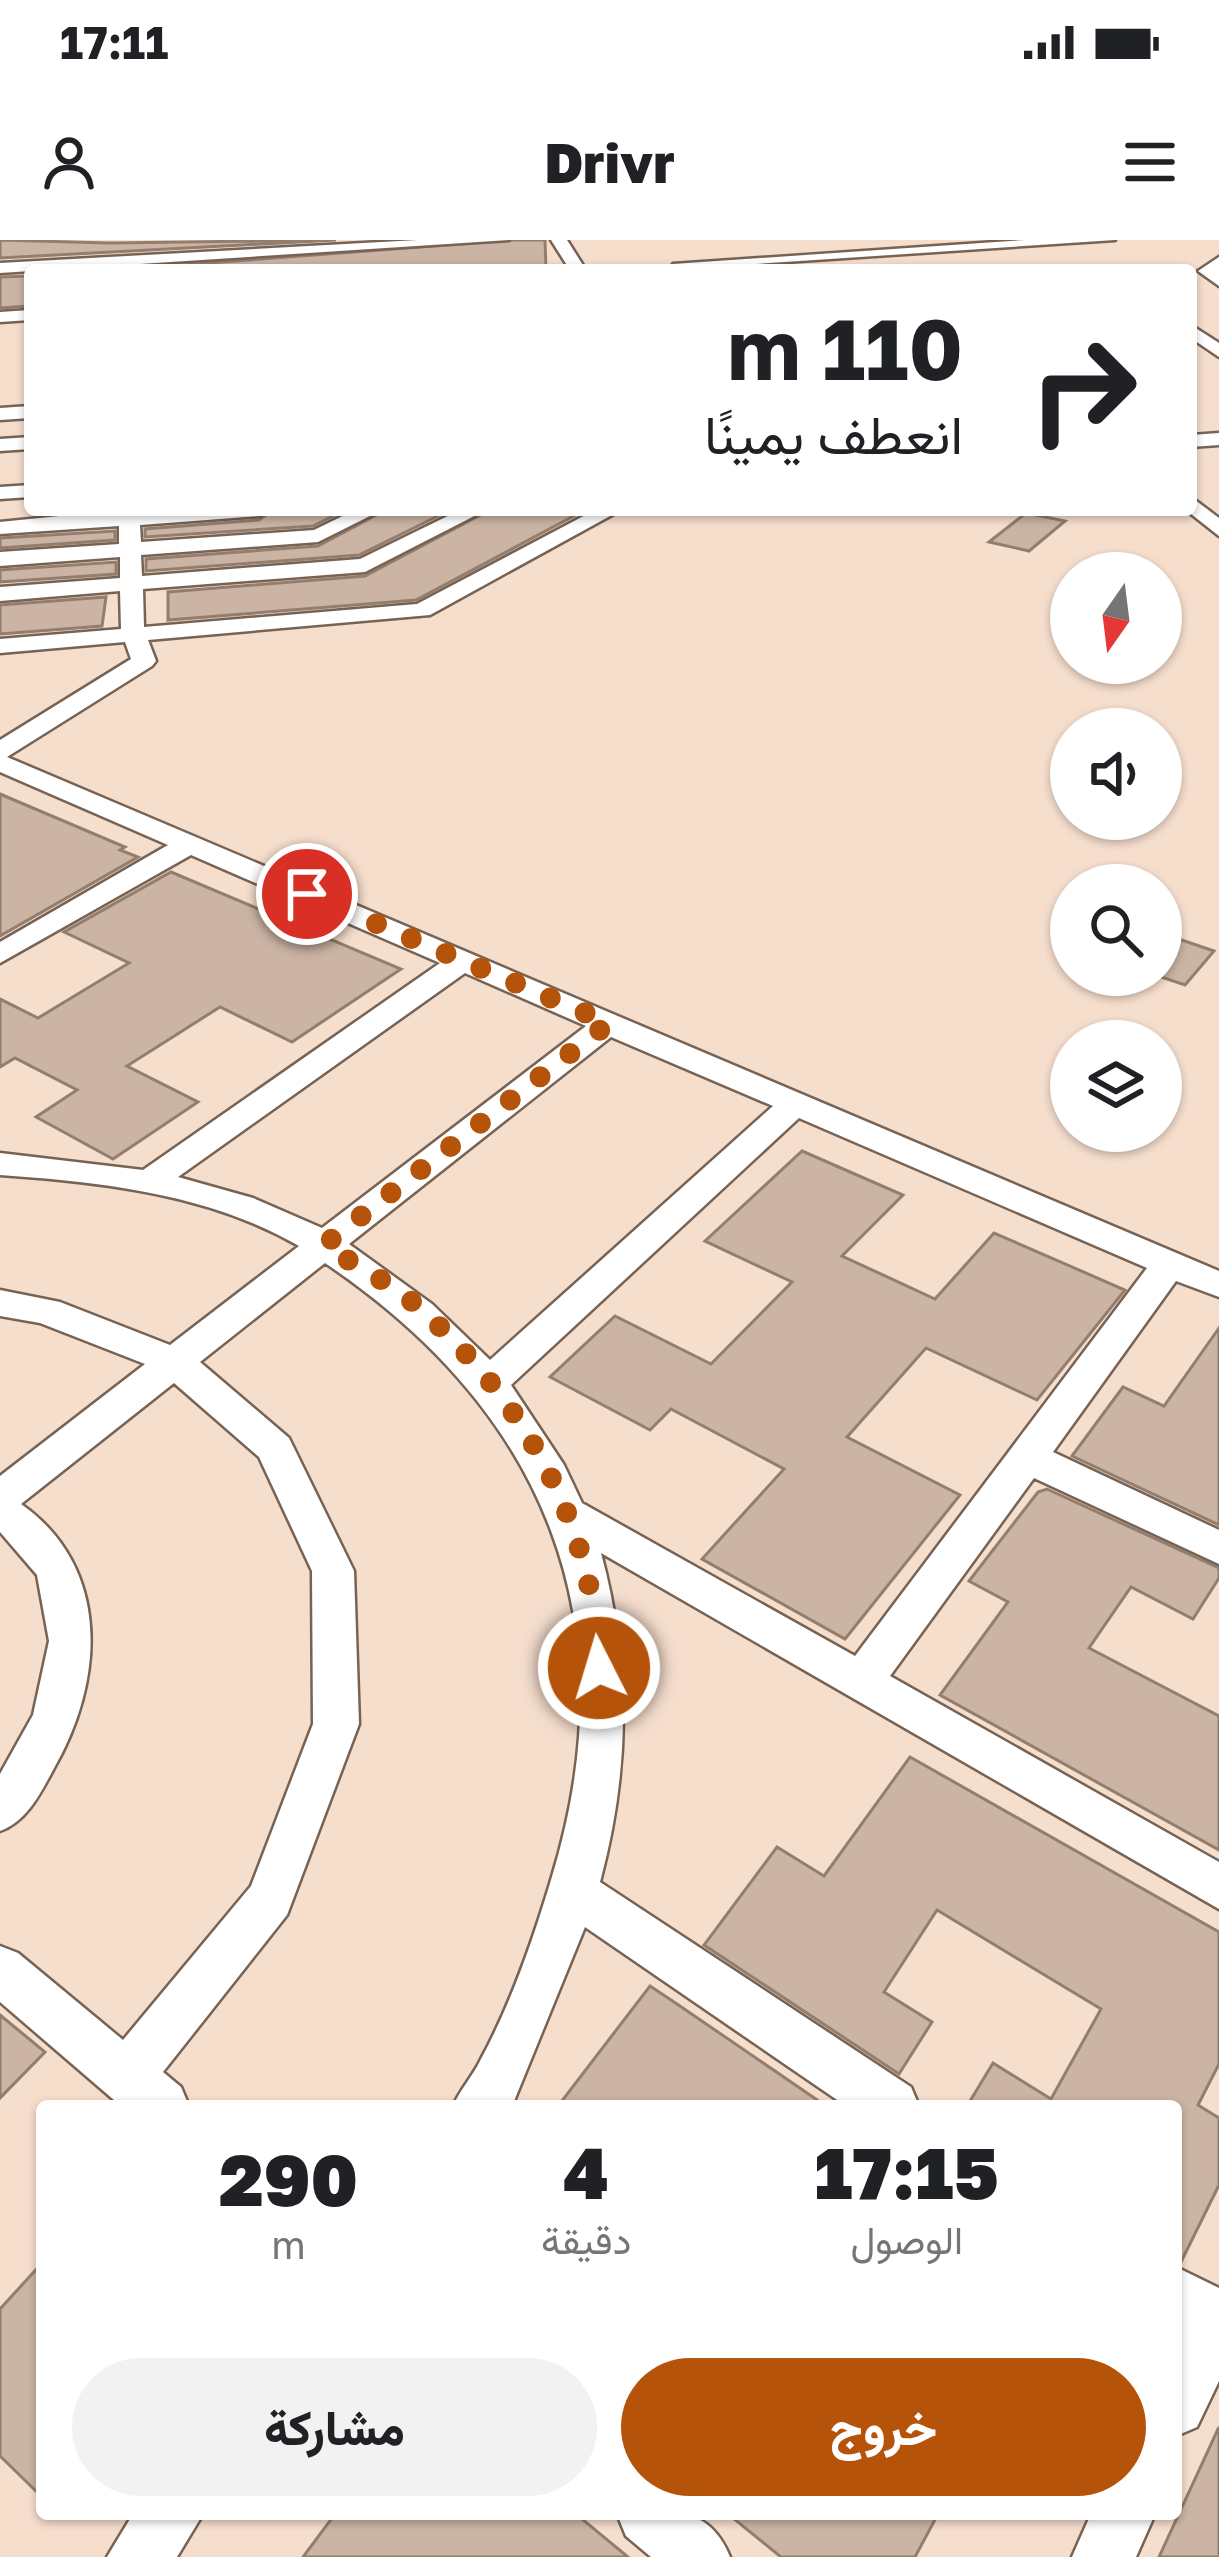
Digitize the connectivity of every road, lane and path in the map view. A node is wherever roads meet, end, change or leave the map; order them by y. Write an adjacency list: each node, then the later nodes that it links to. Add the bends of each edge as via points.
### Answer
1 (501, 240): 2 (street)
2 (471, 241): 6 (street); 7 (street)
3 (1083, 241): 4 (street); 5 (street)
4 (922, 244): 8 (street)
5 (1104, 248)
6 (289, 254): 10 (street)
7 (482, 262)
8 (680, 262)
9 (1219, 262): 11 (street, via 1206,271)
10 (150, 264)
11 (1214, 289)
12 (1197, 509): 19 (street)
13 (119, 516): 18 (street)
14 (129, 516): 20 (street)
15 (359, 516): 20 (street, via 323,535)
16 (464, 516): 22 (street, via 365,565)
17 (600, 516): 24 (street, via 422,610)
18 (0, 528)
19 (1219, 530)
20 (130, 551): 21 (street); 22 (street)
21 (0, 559)
22 (132, 585): 23 (street); 24 (street)
23 (0, 594)
24 (133, 633): 25 (street); 26 (street, via 144,661)
25 (0, 646)
26 (0, 751)
27 (0, 763): 28 (street)
28 (190, 844): 29 (street); 30 (street)
29 (2, 951)
30 (463, 961): 31 (street); 34 (street)
31 (609, 1023): 32 (street); 35 (street)
32 (796, 1103): 36 (street); 40 (street)
33 (0, 1164): 34 (street)
34 (149, 1181): 35 (street, via 275,1219)
35 (324, 1245): 39 (street); 40 (street, via 415,1304)
36 (1170, 1263): 37 (street); 41 (street)
37 (1219, 1285)
38 (0, 1303): 39 (street, via 47,1311)
39 (174, 1361): 42 (street); 51 (street, via 275,1448 333,1571 336,1724 269,1899)
40 (492, 1380): 44 (street)
41 (1027, 1457): 45 (street); 46 (street)
42 (0, 1498)
43 (0, 1510): 47 (street, via 36,1539 58,1574 71,1623 52,1733)
44 (569, 1514): 46 (street); 49 (street, via 598,1626 601,1752)
45 (1219, 1548)
46 (861, 1682): 48 (street)
47 (0, 1810)
48 (1219, 1887)
49 (576, 1893): 52 (street); 53 (street)
50 (0, 1970): 51 (street)
51 (145, 2091)
52 (484, 2100)
53 (883, 2100)
54 (1204, 2312): 55 (street)
55 (1182, 2386)
56 (167, 2520): 59 (street)
57 (655, 2520): 60 (street)
58 (1121, 2520): 61 (street)
59 (138, 2557)
60 (699, 2557)
61 (1103, 2557)

